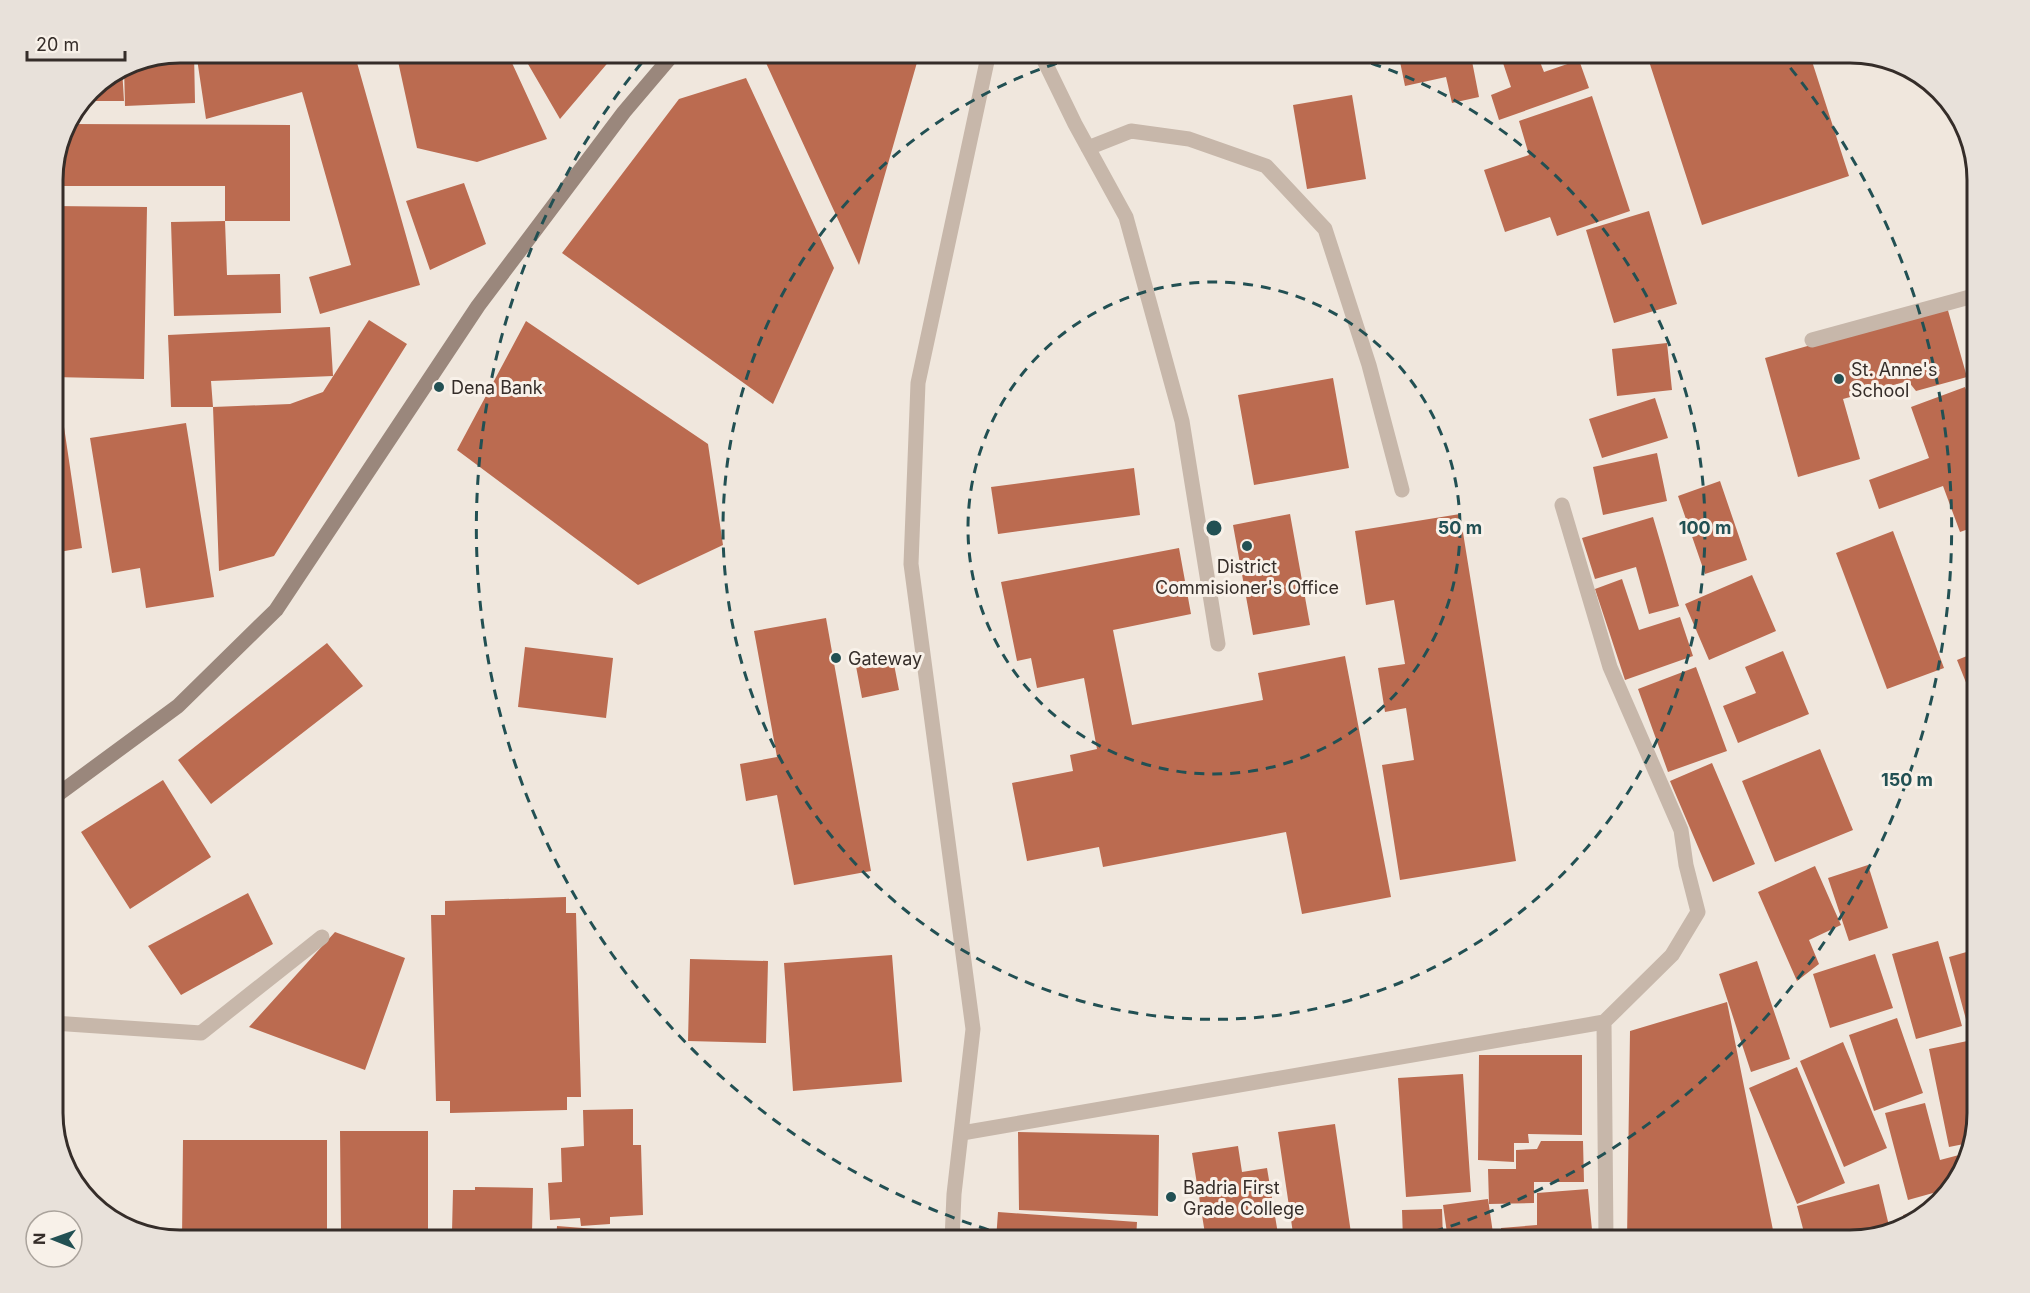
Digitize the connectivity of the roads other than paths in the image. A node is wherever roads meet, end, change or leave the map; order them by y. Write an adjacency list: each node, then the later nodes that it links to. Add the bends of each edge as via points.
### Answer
1 (666, 63): 10 (street, via 624,112 478,306 276,610 178,706)
2 (987, 63): 14 (street, via 918,382 911,564 973,1029)
3 (1046, 63): 4 (street)
4 (1088, 148): 7 (street, via 1131,131 1189,139 1266,166 1325,229 1370,365); 9 (street, via 1126,217 1182,421)
5 (1967, 298): 6 (street)
6 (1812, 340)
7 (1402, 490)
8 (1562, 505): 12 (street, via 1610,667 1681,830 1698,912 1672,955)
9 (1218, 644)
10 (63, 791)
11 (322, 937): 13 (street, via 201,1033)
12 (1604, 1022): 14 (street); 16 (street)
13 (63, 1024)
14 (962, 1133): 15 (street)
15 (952, 1230)
16 (1606, 1230)

